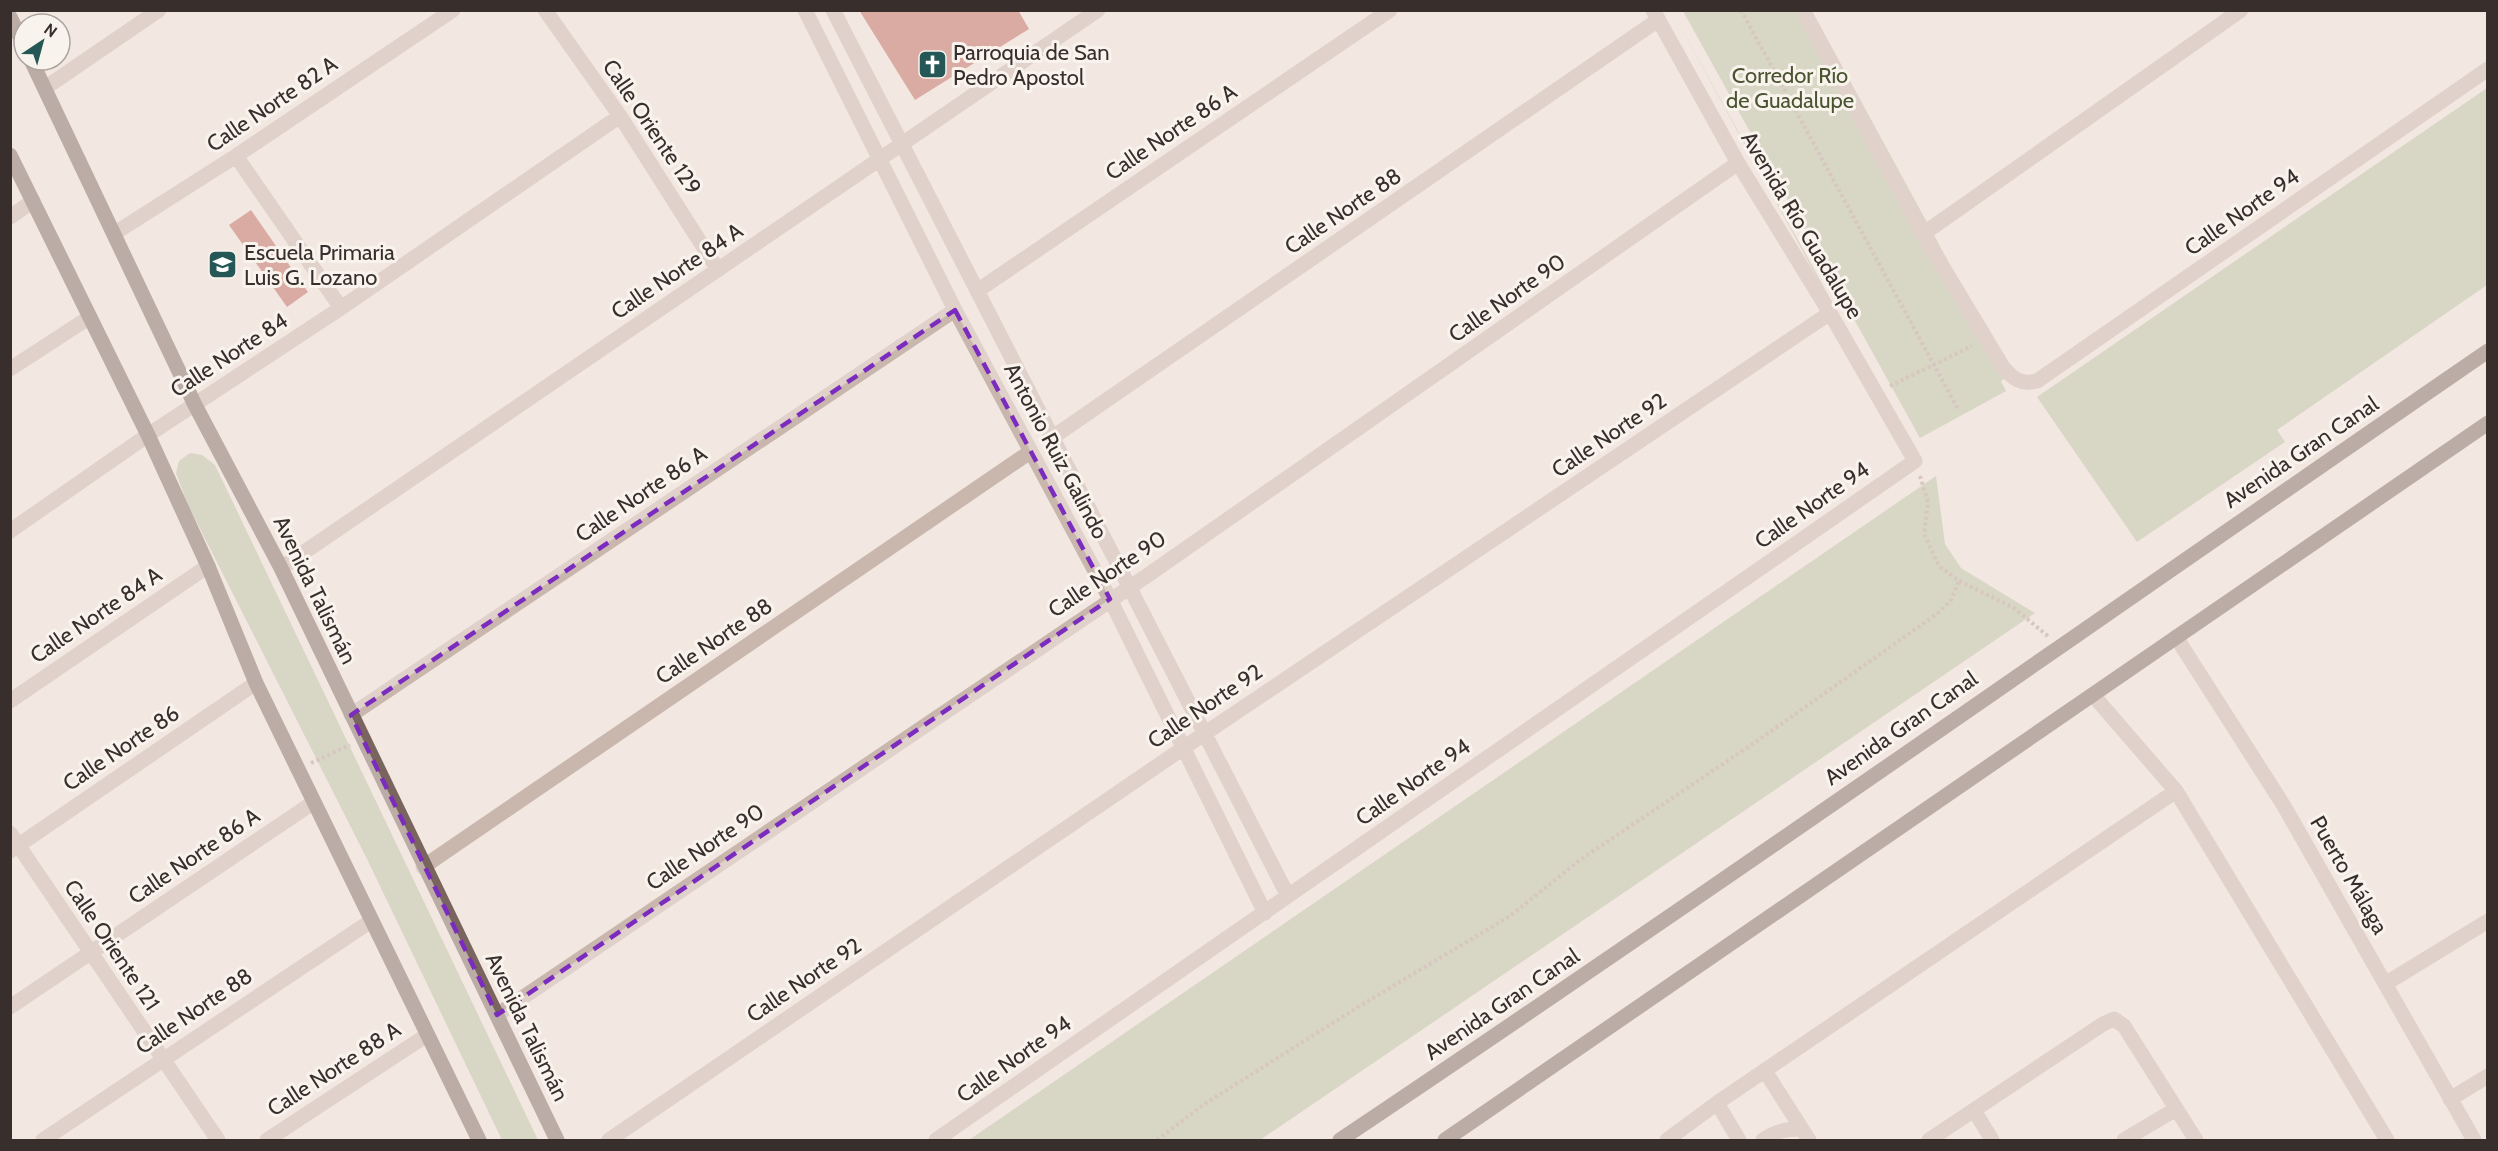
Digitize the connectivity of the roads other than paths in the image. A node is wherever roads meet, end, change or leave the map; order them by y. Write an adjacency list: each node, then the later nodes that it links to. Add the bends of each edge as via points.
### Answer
1 (159, 10): 13 (street)
2 (453, 10): 17 (street, Calle Norte 82 A)
3 (545, 10): 14 (street, Calle Oriente 129)
4 (805, 10): 18 (street, Antonio Ruiz Galindo)
5 (833, 10): 15 (street, Antonio Ruiz Galindo)
6 (1098, 10): 15 (street, Calle Norte 84 A)
7 (1390, 10): 25 (street, Calle Norte 86 A)
8 (1803, 10): 23 (street)
9 (2241, 10): 23 (street)
10 (1656, 15): 19 (street, Avenida Río Guadalupe); 35 (street, Calle Norte 88)
11 (2487, 69): 23 (street, Calle Norte 94, via 2037,381 2019,382 2003,367)
12 (37, 72): 13 (main road, Avenida Talismán)
13 (45, 88): 22 (main road, Avenida Talismán)
14 (620, 116): 24 (street, Calle Oriente 129); 26 (street, Calle Norte 84)
15 (902, 146): 18 (street, Calle Norte 84 A); 25 (street, Antonio Ruiz Galindo)
16 (10, 155): 20 (main road)
17 (236, 156): 22 (street, Calle Norte 82 A); 26 (street)
18 (881, 161): 24 (street, Calle Norte 84 A); 27 (street, Antonio Ruiz Galindo)
19 (1738, 164): 28 (street, Avenida Río Guadalupe); 41 (street, Calle Norte 90)
20 (33, 201): 21 (street); 29 (main road)
21 (10, 217)
22 (115, 233): 32 (main road, Avenida Talismán)
23 (1923, 234)
24 (718, 270): 40 (street, Calle Norte 84 A)
25 (977, 291): 35 (street, Antonio Ruiz Galindo)
26 (341, 308): 32 (street, Calle Norte 84)
27 (956, 310): 36 (street, Antonio Ruiz Galindo); 47 (street, Calle Norte 86 A)
28 (1830, 313): 37 (street, Avenida Río Guadalupe); 48 (street, Calle Norte 92)
29 (90, 317): 31 (street); 34 (main road)
30 (2487, 351): 78 (main road, Avenida Gran Canal)
31 (10, 369)
32 (195, 405): 34 (street, Calle Norte 84); 40 (main road, Avenida Talismán)
33 (2487, 423): 43 (main road)
34 (148, 435): 38 (street, Calle Norte 84); 39 (main road)
35 (1053, 437): 41 (street, Antonio Ruiz Galindo)
36 (1030, 452): 42 (street, Antonio Ruiz Galindo); 53 (street, Calle Norte 88)
37 (1916, 461): 54 (street, Calle Norte 94)
38 (10, 531)
39 (208, 566): 44 (main road); 46 (street, Calle Norte 84 A)
40 (281, 568): 47 (main road, Avenida Talismán)
41 (1130, 585): 42 (street, Calle Norte 90); 48 (street, Antonio Ruiz Galindo)
42 (1110, 599): 49 (street, Antonio Ruiz Galindo); 61 (street, Calle Norte 90)
43 (2176, 637): 45 (main road); 59 (street, Puerto Málaga, via 2284,806)
44 (256, 683): 51 (main road); 52 (street, Calle Norte 86)
45 (2093, 695): 50 (street); 79 (main road)
46 (10, 700)
47 (351, 715): 53 (main road, Avenida Talismán)
48 (1204, 734): 49 (street, Calle Norte 92); 54 (street, Antonio Ruiz Galindo)
49 (1184, 748): 55 (street, Antonio Ruiz Galindo); 76 (street, Calle Norte 92)
50 (2176, 791): 64 (street); 87 (street)
51 (314, 802): 56 (main road); 58 (street, Calle Norte 86 A)
52 (13, 843): 58 (street, Calle Oriente 121)
53 (423, 867): 61 (main road, Avenida Talismán)
54 (1288, 896): 55 (street, Calle Norte 94)
55 (1265, 913): 77 (street, Calle Norte 94)
56 (372, 921): 62 (main road); 63 (street, Calle Norte 88)
57 (2487, 921): 59 (street)
58 (91, 952): 60 (street, Calle Norte 86 A); 63 (street, Calle Oriente 121)
59 (2385, 984): 66 (street, Puerto Málaga)
60 (10, 1007)
61 (497, 1015): 75 (main road, Avenida Talismán)
62 (427, 1035): 73 (street, Calle Norte 88 A); 74 (main road)
63 (162, 1060): 71 (street, Calle Norte 88); 72 (street, Calle Oriente 121)
64 (1765, 1071): 67 (street); 70 (street)
65 (2487, 1076): 66 (street)
66 (2450, 1099): 88 (street, Puerto Málaga)
67 (1717, 1103): 80 (street); 81 (street)
68 (2176, 1109): 69 (street, via 2124,1026 2114,1019); 85 (street); 86 (street)
69 (1974, 1110): 83 (street); 84 (street)
70 (1805, 1135): 82 (street, via 1785,1130)
71 (43, 1140)
72 (218, 1140)
73 (267, 1140)
74 (479, 1140)
75 (557, 1140)
76 (609, 1140)
77 (936, 1140)
78 (1340, 1140)
79 (1445, 1140)
80 (1667, 1140)
81 (1739, 1140)
82 (1763, 1140)
83 (1929, 1140)
84 (1992, 1140)
85 (2124, 1140)
86 (2196, 1140)
87 (2387, 1140)
88 (2474, 1140)

